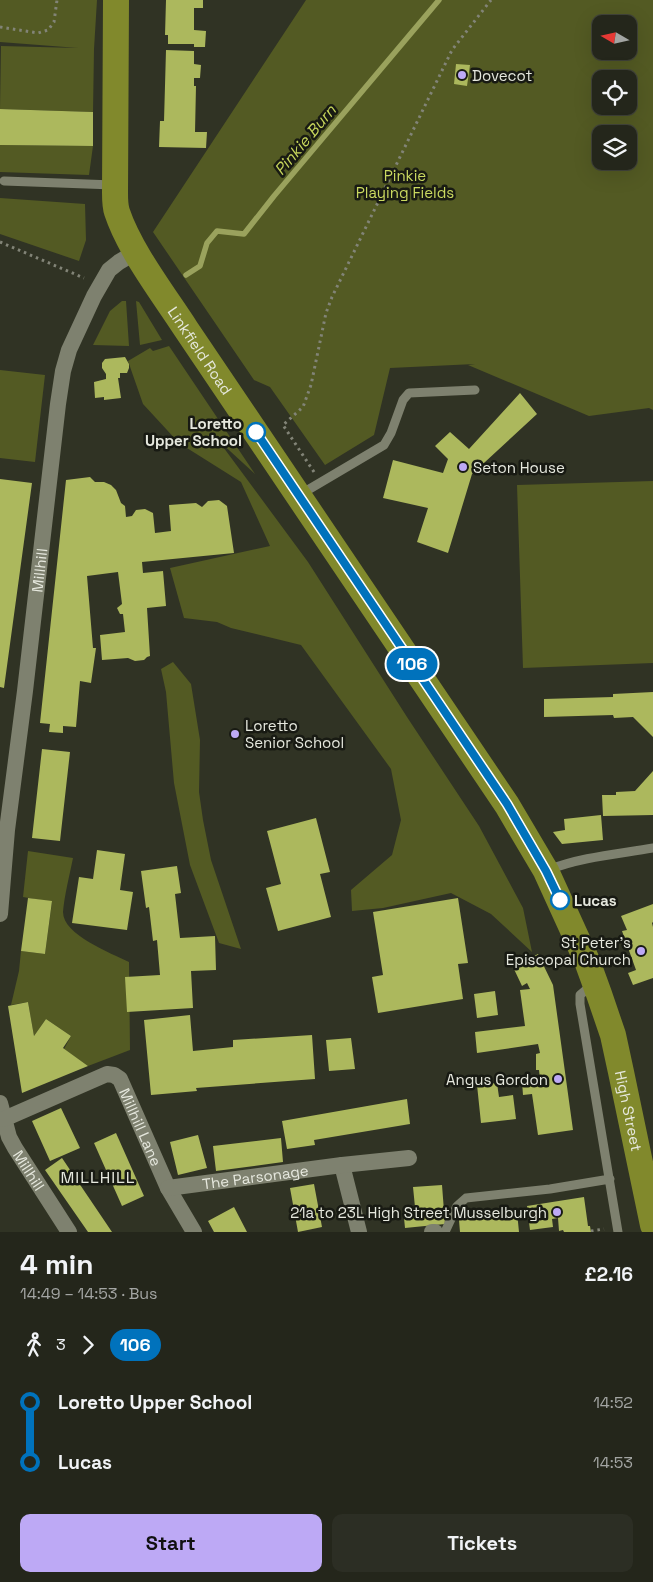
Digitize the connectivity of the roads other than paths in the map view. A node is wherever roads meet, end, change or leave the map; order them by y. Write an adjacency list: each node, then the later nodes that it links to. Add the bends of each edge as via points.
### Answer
1 (116, 0): 3 (main road, Linkfield Road)
2 (4, 181): 3 (lane)
3 (114, 185): 4 (main road, Linkfield Road, via 116,210)
4 (136, 252): 6 (main road, Linkfield Road, via 186,329); 7 (street, Millhill, via 109,270 82,320 63,371 25,691)
5 (475, 390): 6 (lane, via 409,393 384,445)
6 (310, 489): 9 (main road, Linkfield Road)
7 (4, 830): 10 (street, Millhill)
8 (653, 848): 9 (lane, via 561,865)
9 (546, 871): 11 (main road, Linkfield Road)
10 (0, 914)
11 (598, 990): 15 (lane, via 580,995 580,1004); 17 (main road, High Street, via 619,1063)
12 (2, 1111): 16 (street, Millhill Lane, via 107,1074 114,1075 120,1079); 18 (street, Millhill, via 15,1148)
13 (409, 1158): 14 (street, The Parsonage)
14 (342, 1165): 16 (street, The Parsonage); 20 (street)
15 (610, 1179): 21 (lane, via 466,1198 457,1206); 22 (lane)
16 (168, 1188): 19 (street, Millhill Lane)
17 (652, 1215)
18 (69, 1232)
19 (194, 1232)
20 (359, 1232)
21 (445, 1232)
22 (618, 1232)

